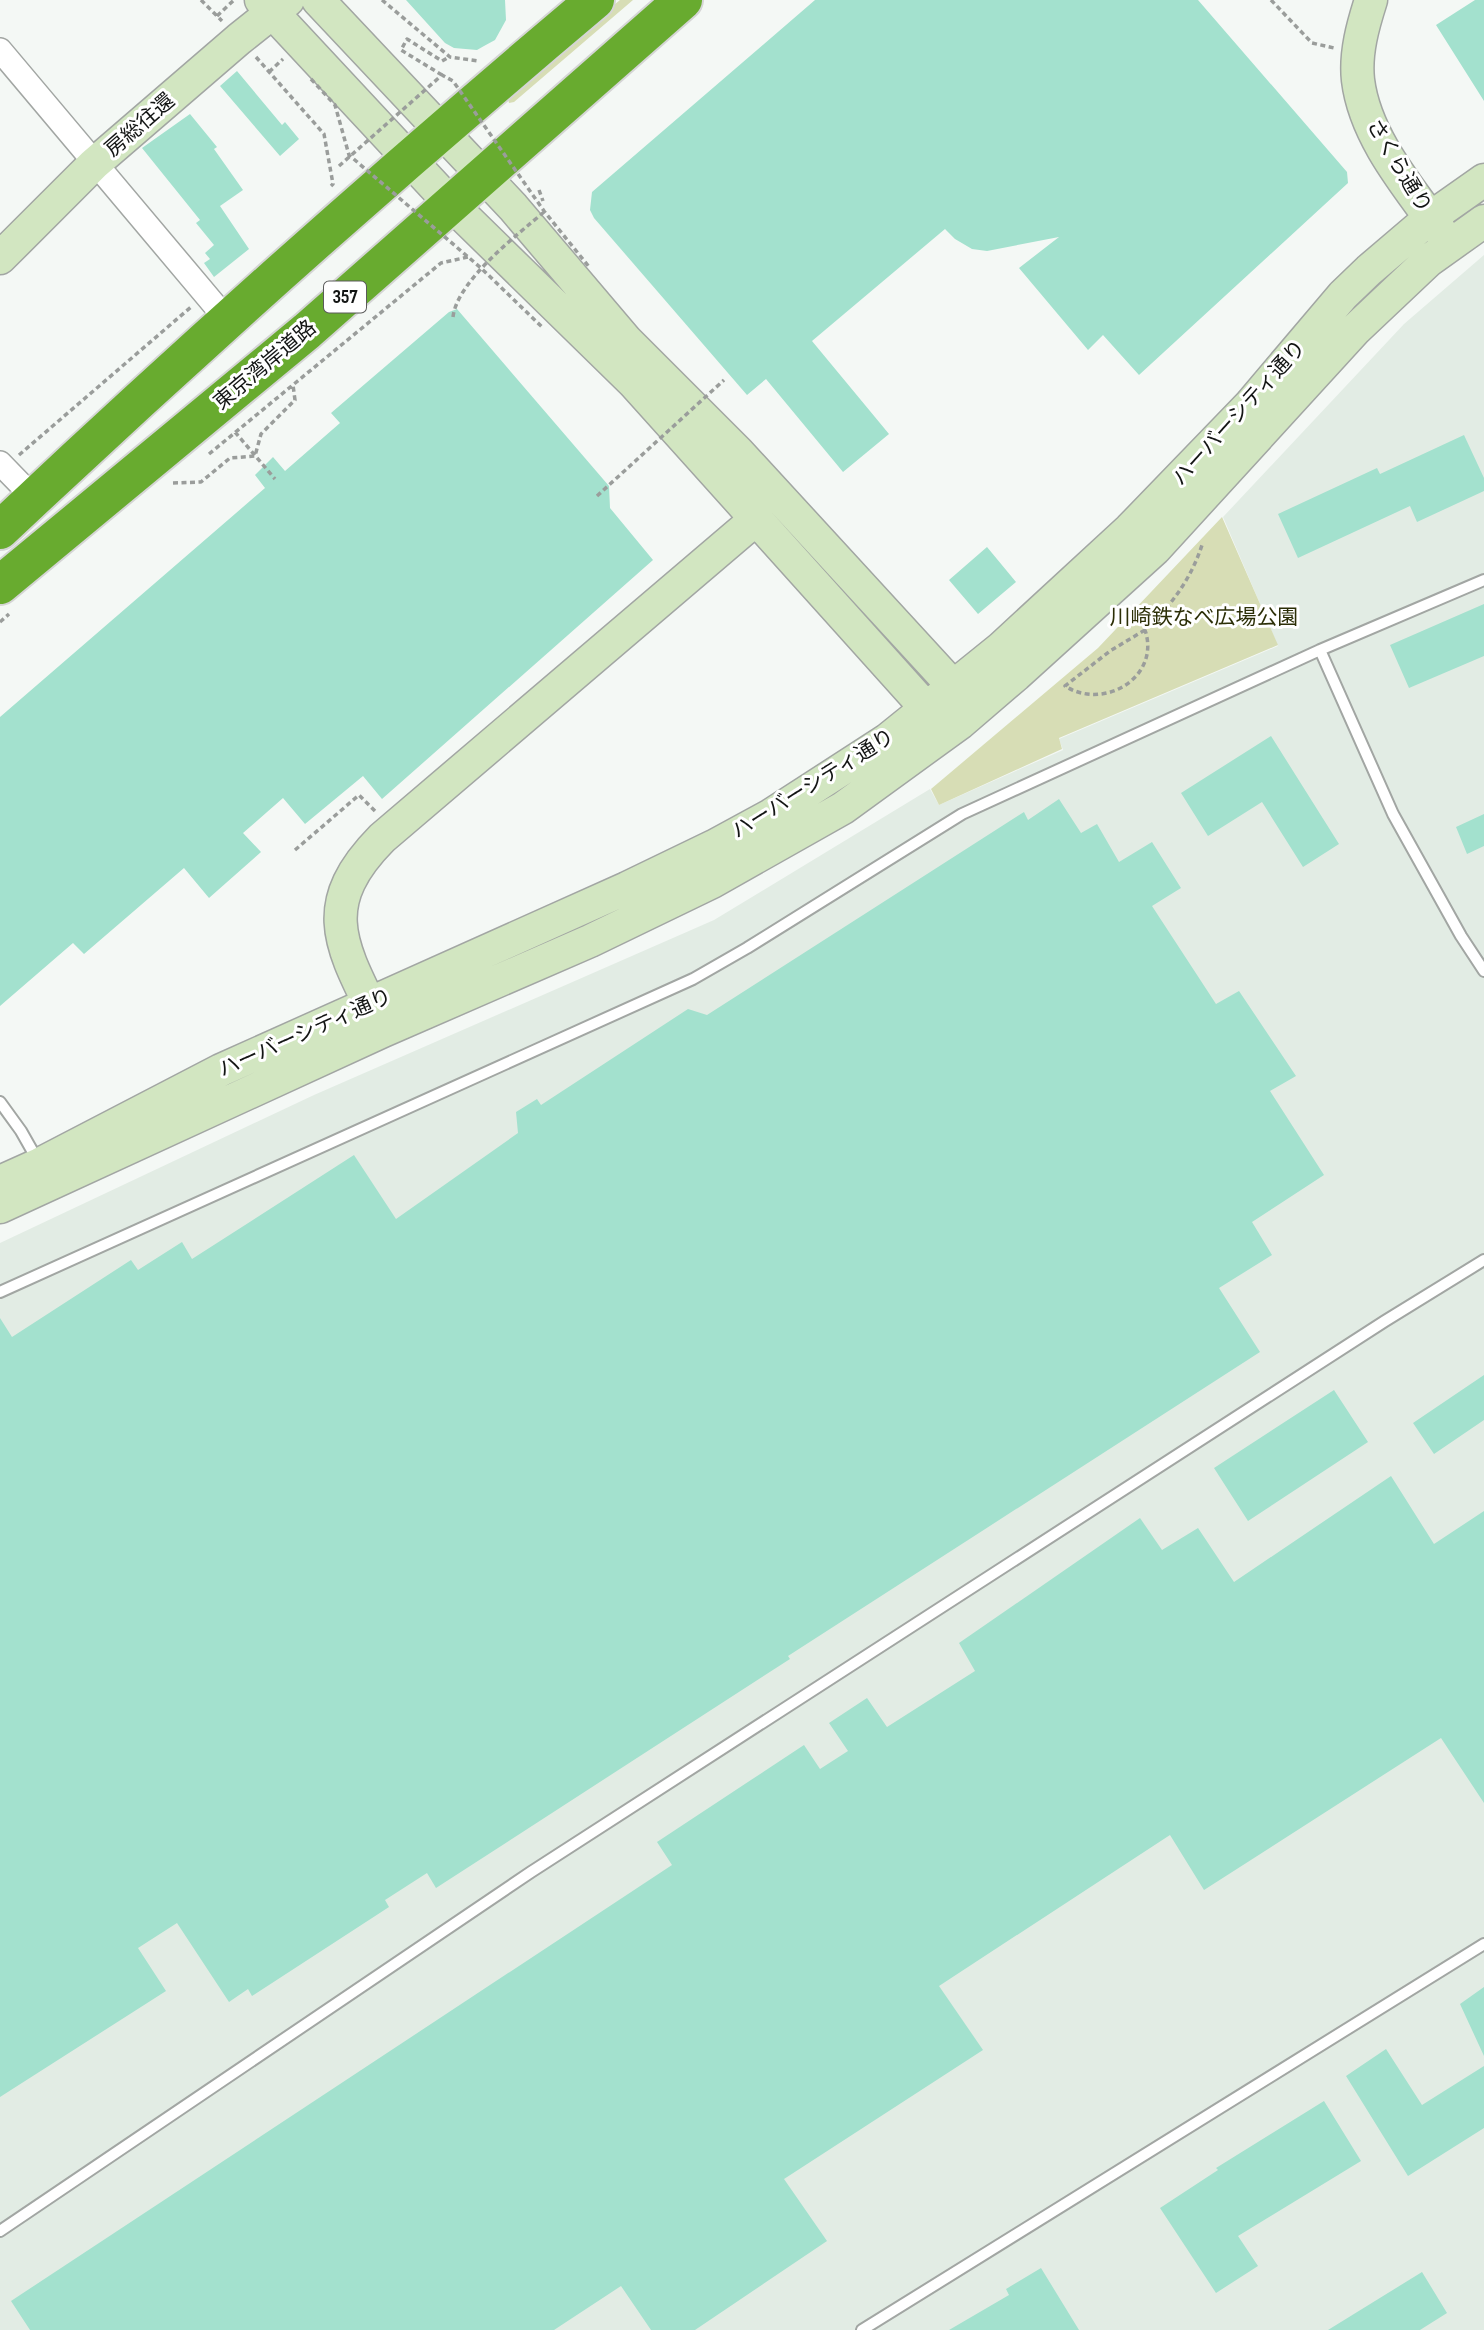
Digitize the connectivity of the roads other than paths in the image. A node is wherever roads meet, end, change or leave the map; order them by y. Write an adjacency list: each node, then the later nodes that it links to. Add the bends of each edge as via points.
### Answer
1 (318, 0): 7 (street)
2 (594, 0): 7 (highway)
3 (683, 0): 10 (highway, 東京湾岸道路 / 357)
4 (1371, 0): 13 (street, さくら通り, via 1359,52 1363,100 1380,142)
5 (274, 4): 8 (street); 9 (street, 房総往還)
6 (0, 50): 9 (street)
7 (442, 131): 8 (highway); 10 (street)
8 (410, 160): 12 (street); 17 (highway)
9 (94, 164): 16 (street, 房総往還); 17 (street)
10 (484, 176): 12 (highway, 東京湾岸道路 / 357); 25 (street, via 626,341 738,452)
11 (1484, 180): 13 (street, ハーバーシティ通り)
12 (452, 205): 20 (street, via 634,383); 23 (highway, 東京湾岸道路 / 357)
13 (1430, 218): 15 (street, さくら通り); 25 (street, ハーバーシティ通り, via 1343,295 1249,407 1130,529)
14 (1484, 221): 15 (street, ハーバーシティ通り)
15 (1450, 245): 27 (street, ハーバーシティ通り, via 1356,328 1156,549)
16 (0, 258)
17 (228, 321): 19 (highway)
18 (5, 463): 19 (street)
19 (34, 498): 21 (highway)
20 (755, 520): 26 (street); 29 (street, via 365,855 351,876 340,920 348,958)
21 (0, 530)
22 (1484, 580): 24 (lane)
23 (5, 599)
24 (1320, 650): 28 (lane, via 1393,814); 36 (lane, via 962,814 692,979)
25 (953, 686): 26 (street, ハーバーシティ通り); 27 (street)
26 (926, 708): 27 (street); 29 (street, ハーバーシティ通り, via 887,740 771,816 627,888)
27 (960, 723): 30 (street, ハーバーシティ通り, via 843,808 712,882)
28 (1484, 971)
29 (370, 1003): 30 (street); 32 (street, ハーバーシティ通り, via 221,1070)
30 (383, 1031): 34 (street, ハーバーシティ通り)
31 (0, 1102): 32 (lane)
32 (40, 1164): 33 (street, ハーバーシティ通り)
33 (0, 1182)
34 (0, 1207)
35 (1484, 1260): 38 (lane, via 531,1872)
36 (0, 1292)
37 (1484, 1944): 39 (lane)
38 (0, 2231)
39 (862, 2330)

